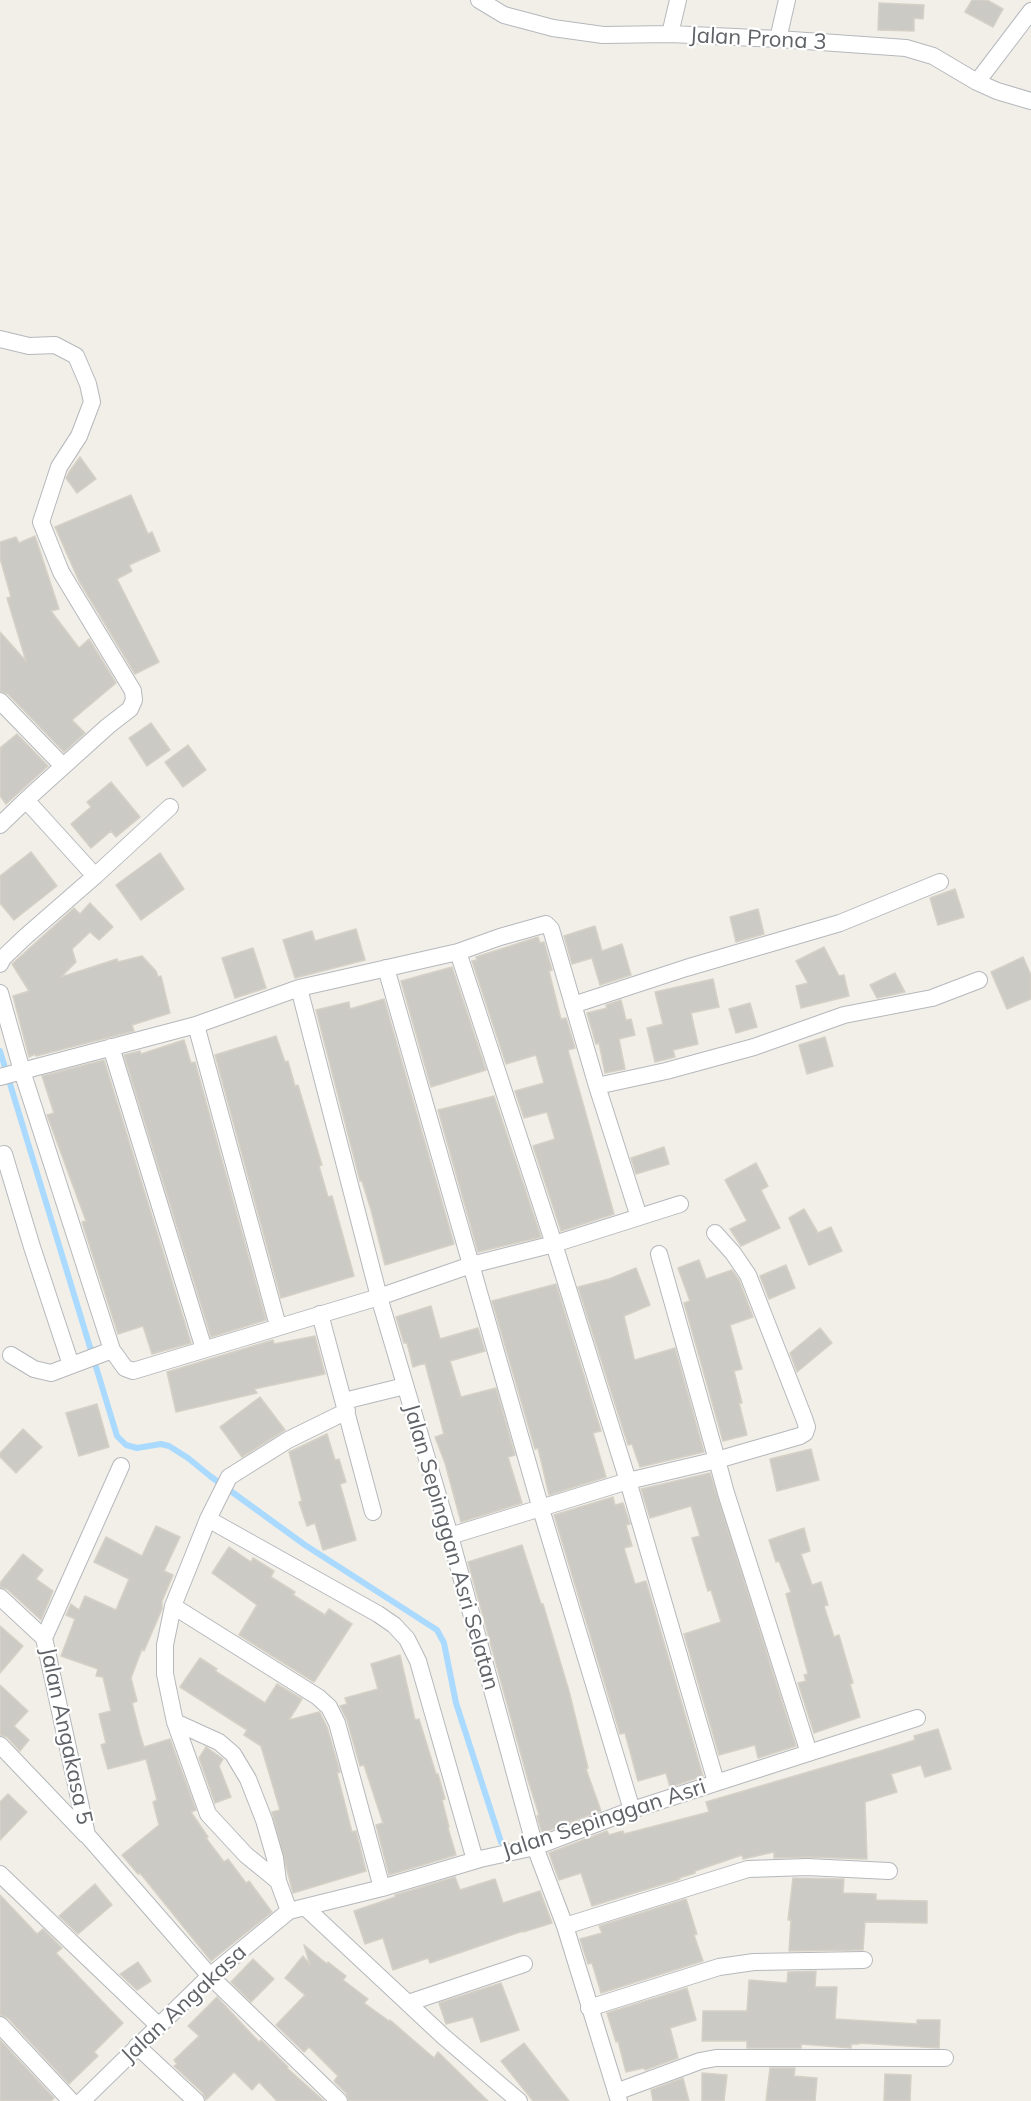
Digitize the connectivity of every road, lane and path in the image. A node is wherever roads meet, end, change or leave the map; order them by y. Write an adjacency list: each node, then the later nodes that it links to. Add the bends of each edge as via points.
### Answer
1 (479, 0): 5 (street, Jalan Prona 3, via 504,15 553,28 603,35)
2 (678, 0): 5 (street)
3 (787, 0): 6 (street)
4 (1031, 10): 7 (street)
5 (670, 34): 6 (street, Jalan Prona 3)
6 (778, 39): 7 (street, Jalan Prona 3, via 906,48 933,56)
7 (977, 82): 8 (street, Jalan Prona 3)
8 (1031, 101)
9 (0, 339): 11 (street, via 29,346 55,345 75,356 92,402 79,436 59,467 41,522 61,572 133,692 134,700 130,709)
10 (0, 701): 11 (street)
11 (63, 766): 12 (street)
12 (26, 800): 14 (street); 15 (street)
13 (170, 807): 15 (street)
14 (0, 825)
15 (95, 876): 18 (street)
16 (940, 882): 23 (street, via 840,924)
17 (458, 952): 19 (street); 23 (street, via 546,924 551,929); 33 (street)
18 (0, 964)
19 (386, 968): 21 (street); 35 (street)
20 (979, 980): 28 (street, via 932,998 844,1015 754,1047)
21 (299, 988): 24 (street); 36 (street, Jalan Sepinggan Asri Selatan)
22 (0, 993): 26 (street)
23 (573, 1005): 28 (street)
24 (196, 1025): 25 (street); 38 (street)
25 (111, 1047): 26 (street); 39 (street)
26 (21, 1071): 27 (street); 40 (street)
27 (0, 1077)
28 (597, 1086): 31 (street)
29 (1, 1151): 42 (street)
30 (680, 1204): 31 (street)
31 (639, 1217): 33 (street)
32 (715, 1233): 45 (street, via 748,1275 807,1427 800,1436)
33 (554, 1244): 35 (street); 47 (street)
34 (659, 1254): 45 (street)
35 (471, 1265): 36 (street); 48 (street)
36 (379, 1297): 37 (street); 43 (street, Jalan Sepinggan Asri Selatan)
37 (320, 1314): 38 (street); 44 (street)
38 (278, 1326): 39 (street)
39 (204, 1349): 40 (street, via 133,1371 125,1368)
40 (112, 1350): 42 (street)
41 (11, 1355): 42 (street, via 43,1372)
42 (71, 1365)
43 (405, 1386): 44 (street); 51 (street, Jalan Sepinggan Asri Selatan)
44 (346, 1406): 49 (street); 50 (street, via 229,1477)
45 (717, 1460): 47 (street); 58 (street)
46 (121, 1466): 54 (street, Jalan Angakasa 5)
47 (628, 1481): 48 (street); 59 (street)
48 (541, 1509): 51 (street); 60 (street)
49 (373, 1512)
50 (208, 1519): 53 (street); 63 (street, via 378,1614 407,1639 418,1661)
51 (450, 1536): 62 (street, Jalan Sepinggan Asri Selatan)
52 (0, 1596): 54 (street)
53 (173, 1606): 56 (street, via 165,1645 165,1674); 67 (street, via 329,1707 337,1723)
54 (44, 1638): 61 (street, Jalan Angakasa 5)
55 (917, 1718): 58 (street, Jalan Sepinggan Asri)
56 (175, 1722): 66 (street, via 208,1814 246,1855); 66 (street, via 219,1742 233,1754 264,1820)
57 (0, 1745): 61 (street)
58 (809, 1753): 59 (street, Jalan Sepinggan Asri)
59 (716, 1782): 60 (street, Jalan Sepinggan Asri)
60 (632, 1810): 62 (street, Jalan Sepinggan Asri)
61 (87, 1835): 73 (street, Jalan Angakasa 5)
62 (529, 1849): 63 (street, Jalan Sepinggan Asri); 70 (street, Jalan Sepinggan Asri Selatan)
63 (478, 1859): 67 (street, Jalan Sepinggan Asri)
64 (890, 1871): 70 (street, via 748,1869)
65 (0, 1874): 77 (street)
66 (278, 1881): 69 (street)
67 (382, 1888): 68 (street, Jalan Sepinggan Asri)
68 (306, 1908): 69 (street, Jalan Sepinggan Asri); 74 (street)
69 (289, 1911): 73 (street, Jalan Angakasa)
70 (565, 1926): 75 (street, Jalan Sepinggan Asri Selatan)
71 (864, 1960): 75 (street, via 754,1962 718,1967)
72 (524, 1964): 74 (street)
73 (210, 1976): 77 (street, Jalan Angakasa); 84 (street, Jalan Angakasa 5)
74 (408, 2003): 85 (street)
75 (589, 2008): 80 (street, Jalan Sepinggan Asri Selatan)
76 (0, 2025): 81 (street)
77 (159, 2026): 78 (street, Jalan Angakasa)
78 (137, 2046): 82 (street, Jalan Angakasa); 83 (street)
79 (945, 2058): 80 (street, via 716,2058)
80 (618, 2096)
81 (72, 2101)
82 (82, 2101)
83 (196, 2101)
84 (339, 2101)
85 (519, 2101)

